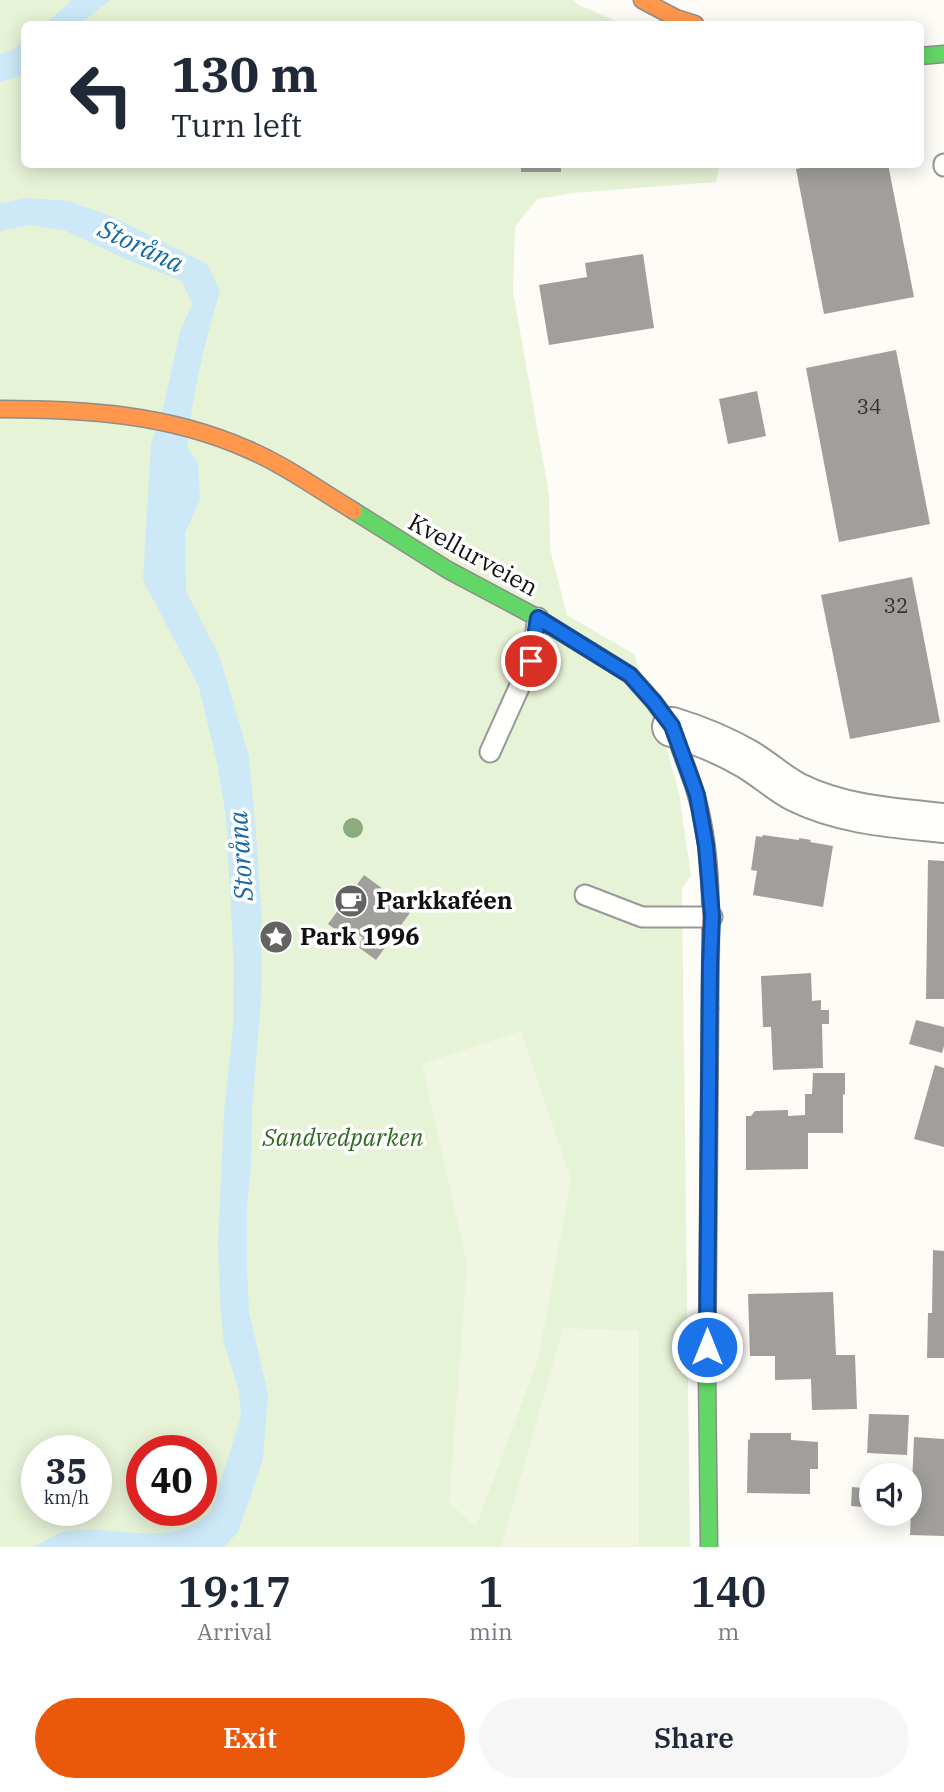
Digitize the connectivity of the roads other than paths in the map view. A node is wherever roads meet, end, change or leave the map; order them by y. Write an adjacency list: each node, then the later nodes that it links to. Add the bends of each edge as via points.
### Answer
1 (642, 0): 2 (street)
2 (686, 21)
3 (944, 54): 4 (street)
4 (924, 55)
5 (0, 409): 6 (street, Kvellurveien, via 122,414 209,434 248,449 448,570)
6 (538, 618): 7 (street, Kvellurveien, via 630,675); 8 (lane, via 531,661)
7 (672, 726): 9 (street, via 709,739 796,791 833,807); 11 (street, Kvellurveien, via 697,795)
8 (490, 752)
9 (944, 823)
10 (585, 895): 11 (lane, via 642,917)
11 (712, 917): 12 (street, Kvellurveien)
12 (709, 1547)

